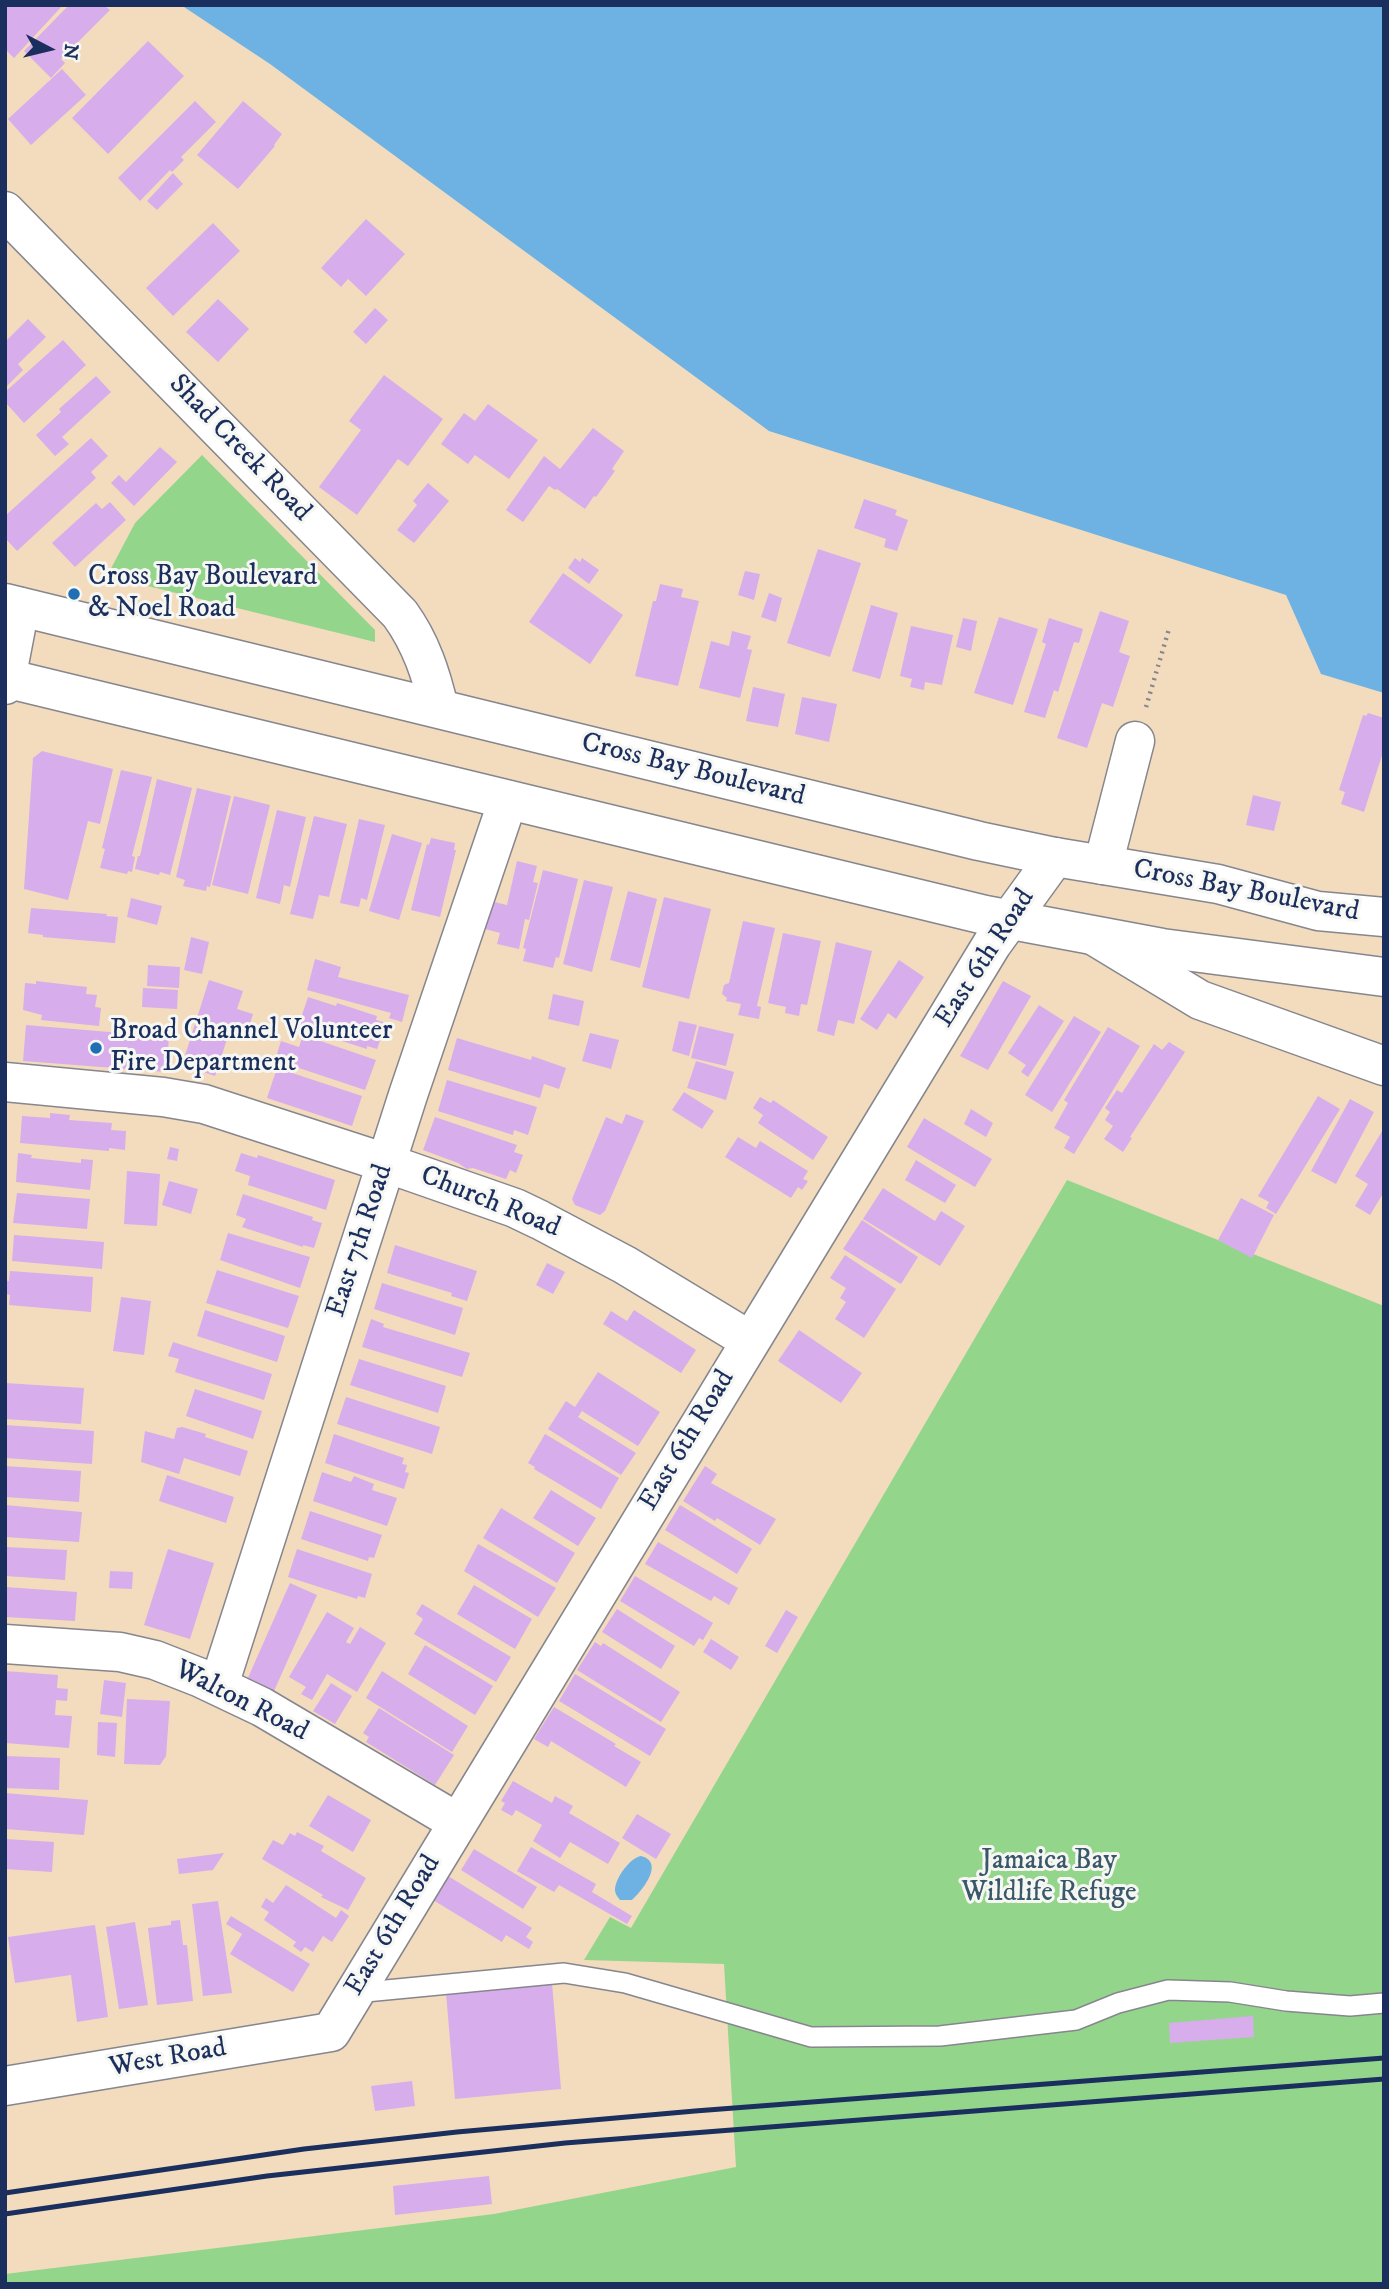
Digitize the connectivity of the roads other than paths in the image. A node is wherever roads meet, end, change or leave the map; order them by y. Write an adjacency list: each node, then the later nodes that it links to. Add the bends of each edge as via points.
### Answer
1 (5, 211): 4 (street, Shad Creek Road, via 400,614 425,659)
2 (13, 605): 3 (street); 4 (street, Cross Bay Boulevard)
3 (6, 681): 6 (street)
4 (439, 708): 7 (street, Cross Bay Boulevard)
5 (1135, 741): 8 (street)
6 (508, 800): 10 (street); 15 (street, East 7th Road)
7 (1055, 857): 8 (street, Cross Bay Boulevard); 10 (street, East 6th Road)
8 (1103, 865): 9 (street, Cross Bay Boulevard, via 1218,884 1318,911)
9 (1384, 917)
10 (1008, 920): 11 (street); 16 (street, East 6th Road)
11 (1096, 937): 12 (street); 13 (street, via 1200,1000)
12 (1384, 977)
13 (1384, 1066)
14 (5, 1082): 15 (street, Church Road, via 204,1104)
15 (386, 1163): 16 (street, Church Road, via 540,1220); 18 (street, East 7th Road)
16 (749, 1340): 19 (street, East 6th Road)
17 (5, 1644): 18 (street, Walton Road, via 120,1652)
18 (219, 1685): 19 (street, Walton Road)
19 (457, 1822): 20 (street, East 6th Road)
20 (355, 1993): 21 (lane, via 564,1973 625,1983 811,2037 940,2036 1076,2020 1168,1990 1350,2006); 22 (street, East 6th Road)
21 (1384, 2003)
22 (331, 2032): 23 (street, West Road)
23 (5, 2086)

